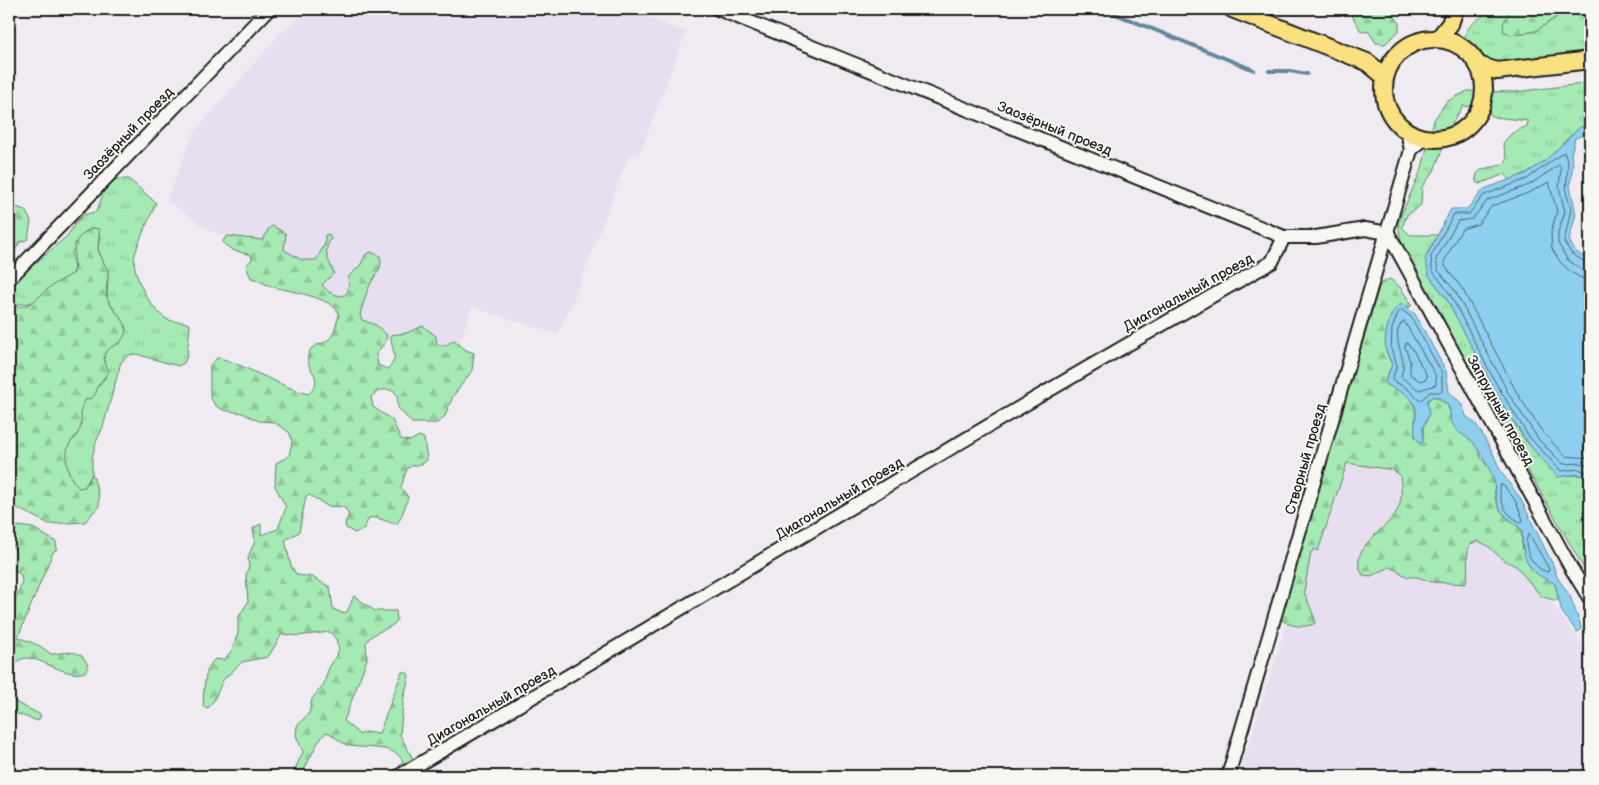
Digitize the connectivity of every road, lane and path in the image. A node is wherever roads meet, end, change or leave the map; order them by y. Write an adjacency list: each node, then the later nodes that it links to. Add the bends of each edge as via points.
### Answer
1 (269, 9): 20 (street, Заозёрный проезд)
2 (718, 9): 19 (street, Заозёрный проезд)
3 (1232, 9): 10 (main road)
4 (1455, 9): 5 (main road)
5 (1450, 24): 6 (main road); 7 (main road)
6 (1438, 39): 7 (main road); 9 (main road, via 1418,41 1403,48)
7 (1456, 44): 11 (main road, via 1466,49)
8 (1590, 60): 12 (main road)
9 (1392, 61): 10 (main road); 13 (main road)
10 (1367, 62): 13 (main road)
11 (1478, 65): 12 (main road); 14 (main road)
12 (1497, 71): 14 (main road)
13 (1385, 77): 15 (main road, via 1384,94 1388,110)
14 (1484, 82): 16 (main road, via 1481,108 1472,122 1444,138)
15 (1407, 131): 16 (main road); 17 (street)
16 (1425, 138): 17 (street)
17 (1411, 150): 18 (street, Створный проезд)
18 (1388, 233): 19 (street, Заозёрный проезд, via 1365,229); 21 (street, Запрудный проезд); 23 (street, Створный проезд)
19 (1284, 237): 22 (street, Диагональный проезд, via 1272,262 1075,374)
20 (9, 279)
21 (1590, 598)
22 (399, 776)
23 (1228, 776)

